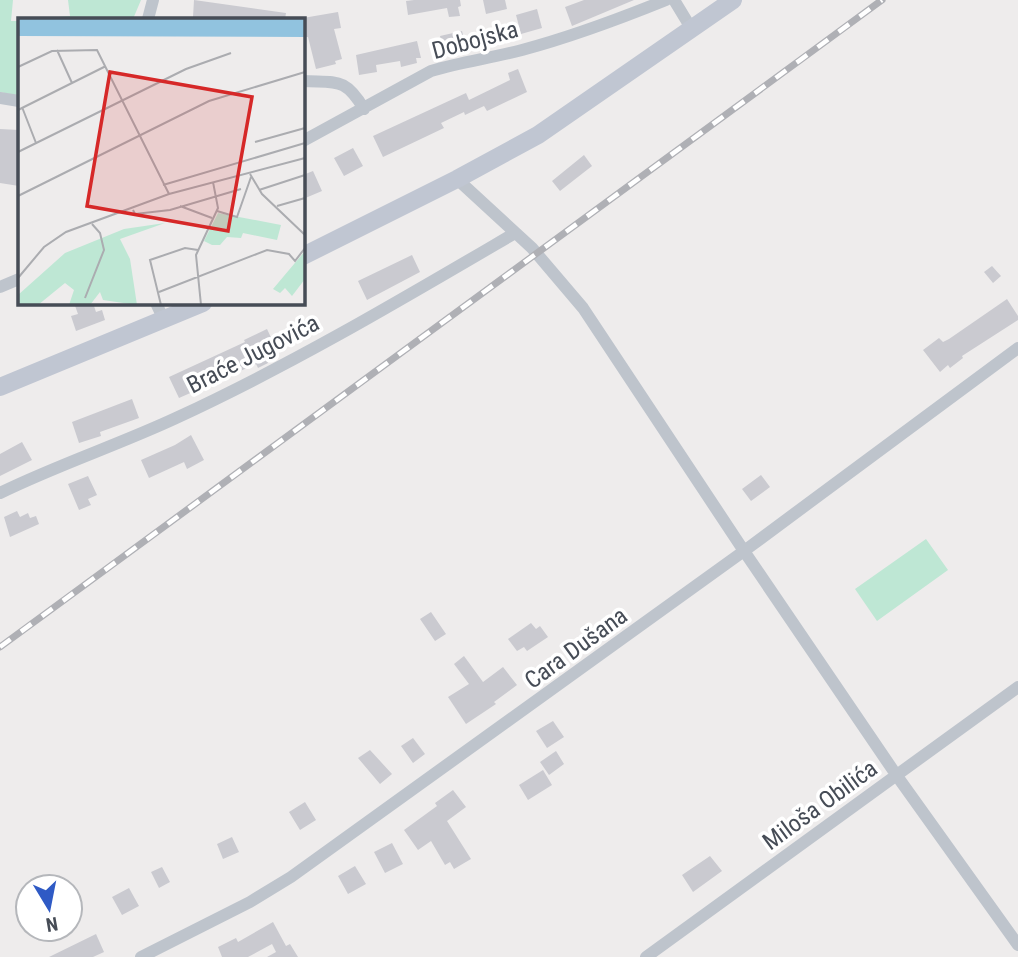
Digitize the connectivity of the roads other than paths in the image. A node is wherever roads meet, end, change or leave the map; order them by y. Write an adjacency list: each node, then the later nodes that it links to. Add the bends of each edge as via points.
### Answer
1 (153, 0): 5 (street)
2 (666, 0): 10 (street, Dobojska, via 524,49 431,71)
3 (674, 0): 6 (street)
4 (733, 0): 6 (main road)
5 (148, 18)
6 (691, 28): 12 (main road, via 538,135)
7 (304, 81): 10 (street, via 344,83)
8 (0, 98): 9 (street)
9 (18, 101)
10 (364, 109): 11 (street, Dobojska)
11 (304, 140)
12 (457, 179): 13 (street); 14 (main road)
13 (515, 233): 22 (street, Braće Jugovića, via 287,363 175,418); 23 (street, via 583,308)
14 (304, 256)
15 (18, 279): 16 (street)
16 (0, 287)
17 (156, 304): 19 (street)
18 (201, 304): 19 (main road)
19 (164, 320): 21 (main road)
20 (1018, 348): 23 (street, Cara Dušana)
21 (0, 387)
22 (0, 493)
23 (744, 551): 25 (street); 27 (street, Cara Dušana, via 291,877)
24 (1018, 687): 25 (street, Miloša Obilića)
25 (897, 776): 26 (street); 28 (street, Miloša Obilića)
26 (1018, 946)
27 (141, 957)
28 (646, 957)

